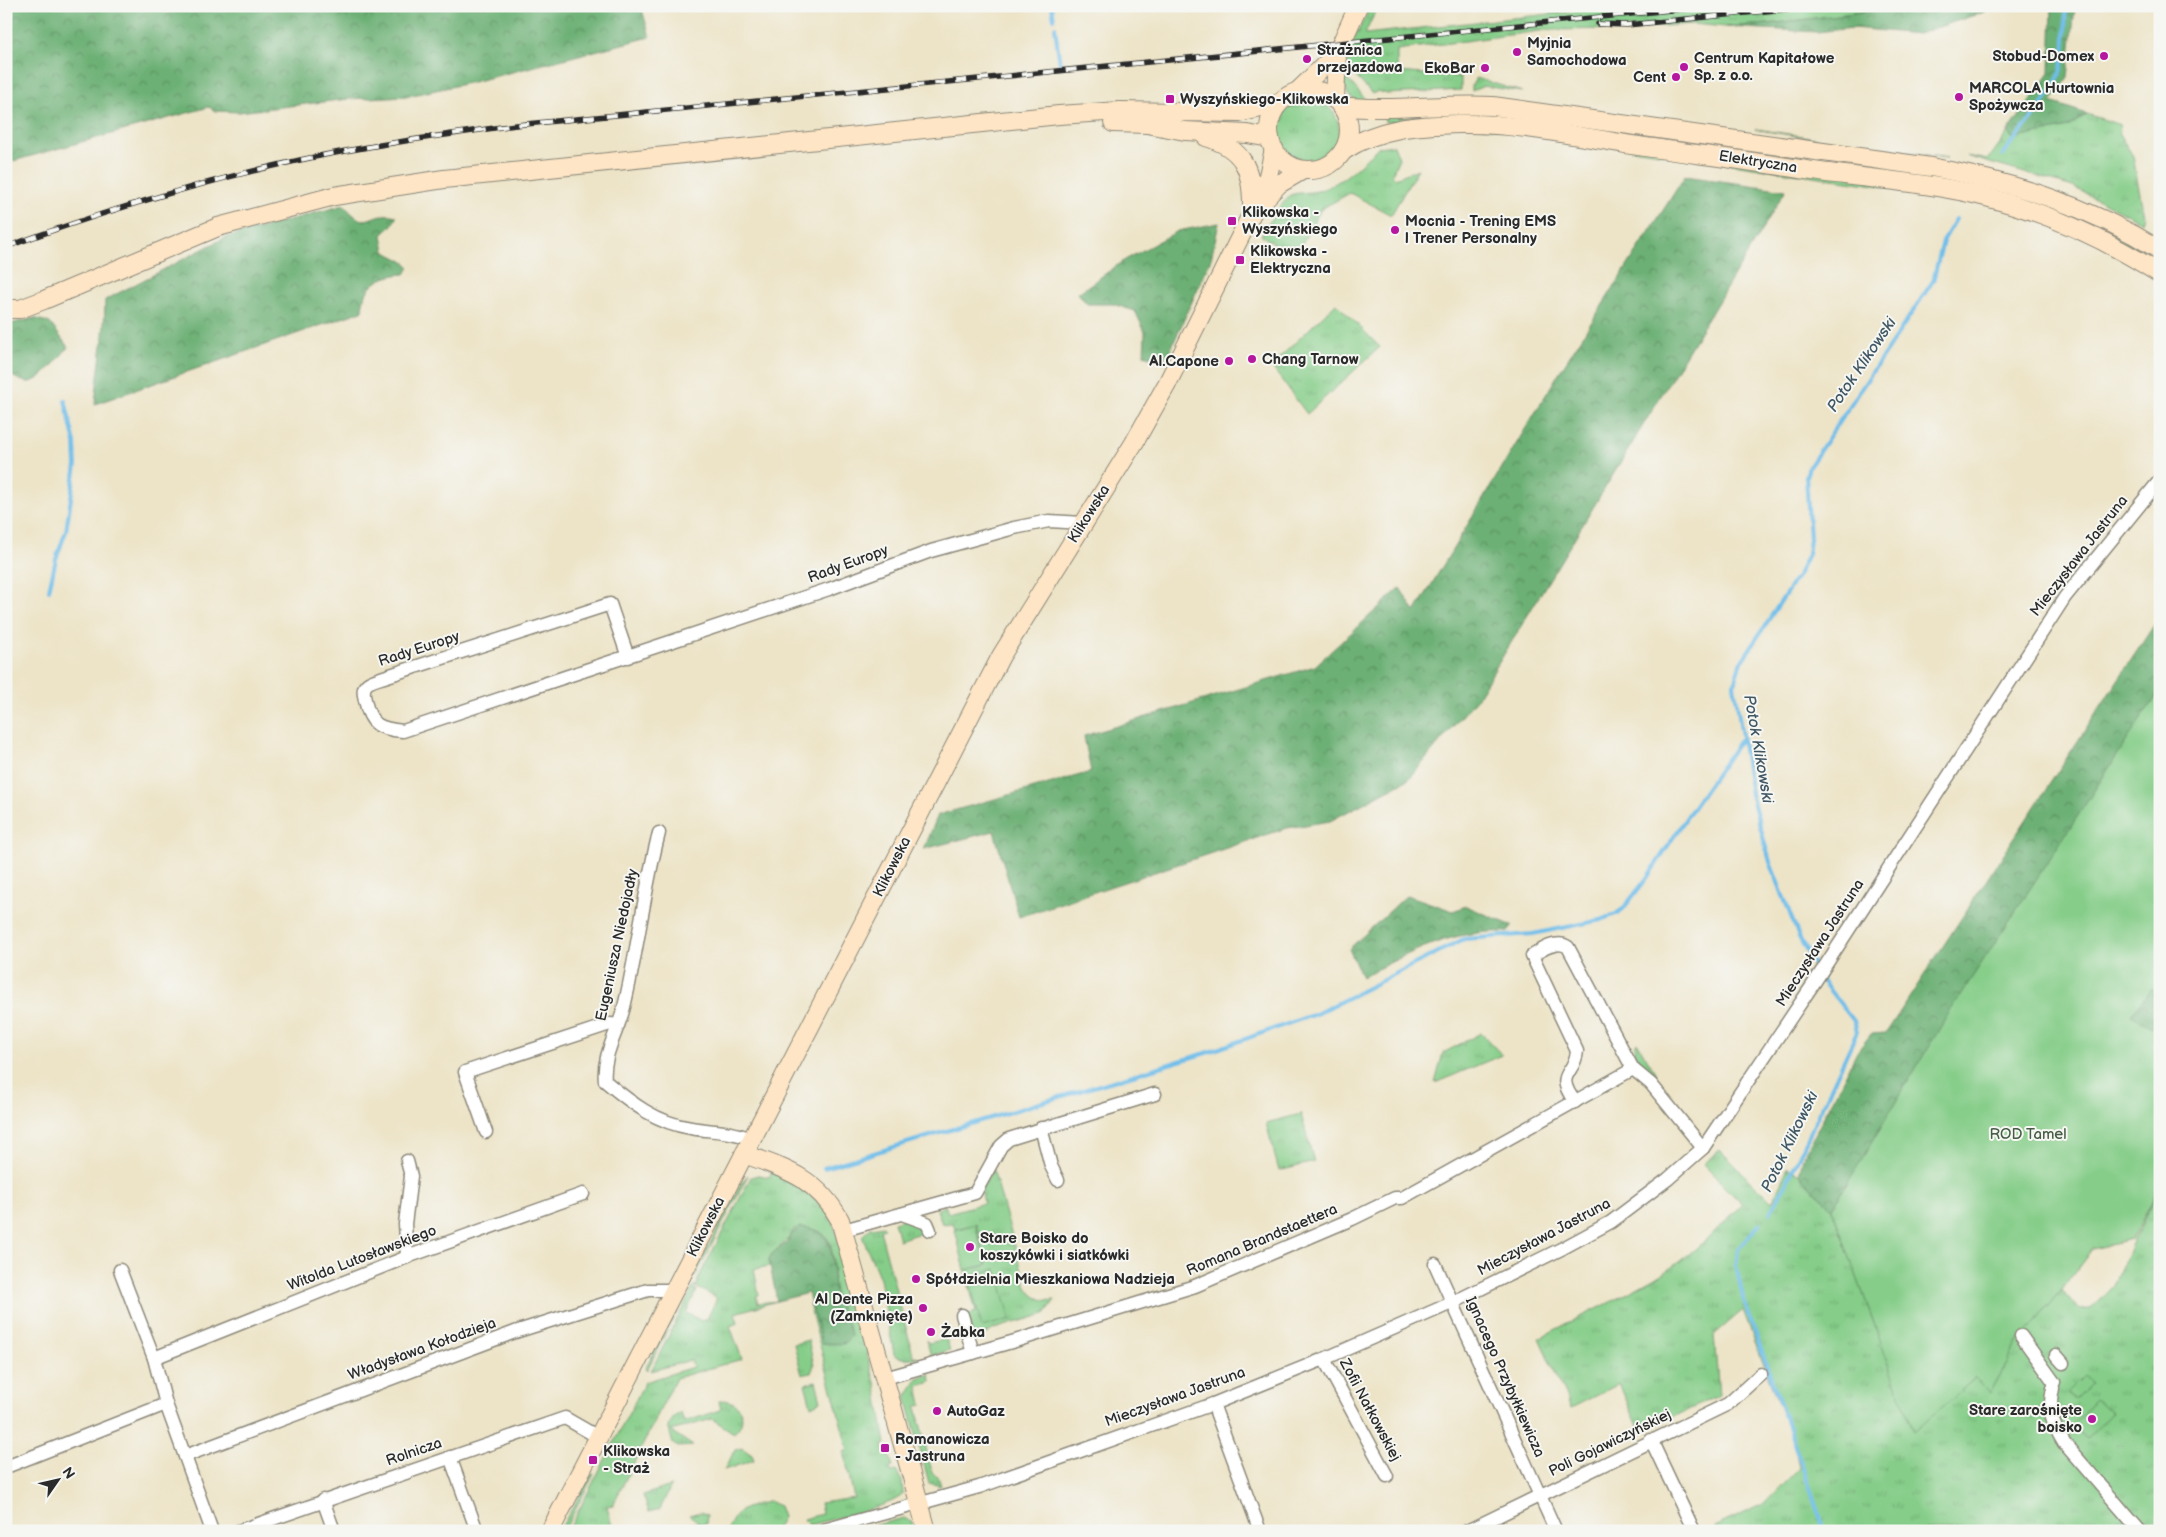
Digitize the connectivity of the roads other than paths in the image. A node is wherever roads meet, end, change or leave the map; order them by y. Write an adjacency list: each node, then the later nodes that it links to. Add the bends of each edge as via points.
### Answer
1 (1358, 6): 2 (main road)
2 (1337, 53): 3 (main road); 4 (main road)
3 (1298, 92): 4 (main road, via 1322,92); 5 (main road)
4 (1338, 103): 9 (main road, via 1349,128); 12 (main road, Elektryczna, via 1359,108 1493,106 1931,167 1982,177 2061,200 2113,223)
5 (1278, 104): 6 (main road, via 1239,113 1113,111); 8 (main road, via 1269,126)
6 (1027, 118): 7 (main road, via 1147,124); 14 (main road, via 453,178 334,196 218,227 44,300 20,309)
7 (1185, 131): 8 (main road, via 1248,134); 11 (main road, via 1225,144 1241,159 1252,183)
8 (1272, 144): 10 (main road, via 1289,165); 11 (main road, Klikowska, via 1268,176)
9 (1343, 151): 10 (main road, via 1326,166); 13 (main road, Elektryczna, via 1365,137 1383,132 1427,126 1485,125 1545,130 1898,182 1968,193 2064,222)
10 (1303, 170): 11 (main road, Klikowska, via 1279,184)
11 (1252, 213): 16 (main road, Klikowska, via 1159,399)
12 (2160, 250)
13 (2160, 274)
14 (6, 309)
15 (2160, 480): 26 (street, Mieczysława Jastruna, via 2065,597 1820,975)
16 (1083, 524): 17 (street, Rady Europy, via 1049,521 931,551); 25 (main road, Klikowska, via 1001,656)
17 (628, 657): 17 (street, Rady Europy, via 403,731 385,730 373,723 363,691 366,685 384,677 610,604)
18 (659, 833): 19 (street, Eugeniusza Niedojadły)
19 (618, 1025): 24 (street, via 610,1024 465,1072); 25 (street, Eugeniusza Niedojadły, via 604,1072 605,1081 647,1114 676,1125 734,1132)
20 (1633, 1069): 22 (street, Romana Brandstaettera); 22 (street, via 1568,947 1554,945 1538,952 1532,956 1578,1051 1565,1083); 26 (street, via 1651,1084)
21 (1155, 1094): 23 (street)
22 (1575, 1102): 40 (street, Romana Brandstaettera, via 1402,1198 1395,1198 1208,1280 1166,1296)
23 (1041, 1128): 28 (street); 30 (street, via 1009,1139 1001,1146 975,1193)
24 (486, 1132)
25 (748, 1146): 32 (main road, via 806,1180 833,1208); 36 (main road, Klikowska)
26 (1703, 1148): 37 (street, Mieczysława Jastruna, via 1611,1222)
27 (407, 1161): 33 (street, via 411,1176 405,1224)
28 (1058, 1180)
29 (584, 1194): 33 (street, Witolda Lutosławskiego)
30 (926, 1207): 31 (street); 31 (street, via 932,1211 934,1229 927,1222)
31 (902, 1214): 32 (street)
32 (844, 1230): 44 (main road)
33 (407, 1257): 41 (street, Witolda Lutosławskiego)
34 (1435, 1264): 37 (street, Ignacego Przybyłkiewicza)
35 (120, 1270): 41 (street)
36 (674, 1290): 47 (main road, Klikowska); 49 (street, Władysława Kołodzieja, via 648,1290 515,1332)
37 (1454, 1302): 42 (street, Mieczysława Jastruna); 53 (street, Ignacego Przybyłkiewicza)
38 (958, 1316): 40 (street)
39 (2021, 1336): 67 (street, via 2053,1385 2050,1417 2056,1430)
40 (969, 1354): 44 (street, Romana Brandstaettera)
41 (154, 1358): 45 (street)
42 (1324, 1359): 46 (street, Mieczysława Jastruna); 52 (street, Zofii Nałkowskiej)
43 (1761, 1374): 48 (street, Poli Gojawiczyńskiej, via 1728,1404)
44 (885, 1378): 55 (main road)
45 (166, 1404): 49 (street); 51 (street)
46 (1213, 1404): 55 (street, Mieczysława Jastruna, via 979,1487); 63 (street)
47 (598, 1437): 50 (street, Rolnicza, via 565,1418); 60 (main road, Klikowska)
48 (1651, 1440): 53 (street, Poli Gojawiczyńskiej); 66 (street)
49 (185, 1456): 56 (street)
50 (450, 1457): 54 (street, Rolnicza); 59 (street)
51 (6, 1467)
52 (1387, 1476)
53 (1540, 1496): 64 (street, Poli Gojawiczyńskiej); 65 (street, Ignacego Przybyłkiewicza)
54 (324, 1500): 57 (street, Rolnicza); 58 (street)
55 (919, 1503): 61 (street, Mieczysława Jastruna); 62 (main road)
56 (212, 1531)
57 (238, 1531)
58 (334, 1531)
59 (477, 1531)
60 (550, 1531)
61 (820, 1531)
62 (927, 1531)
63 (1260, 1531)
64 (1467, 1531)
65 (1556, 1531)
66 (1694, 1531)
67 (2140, 1531)

